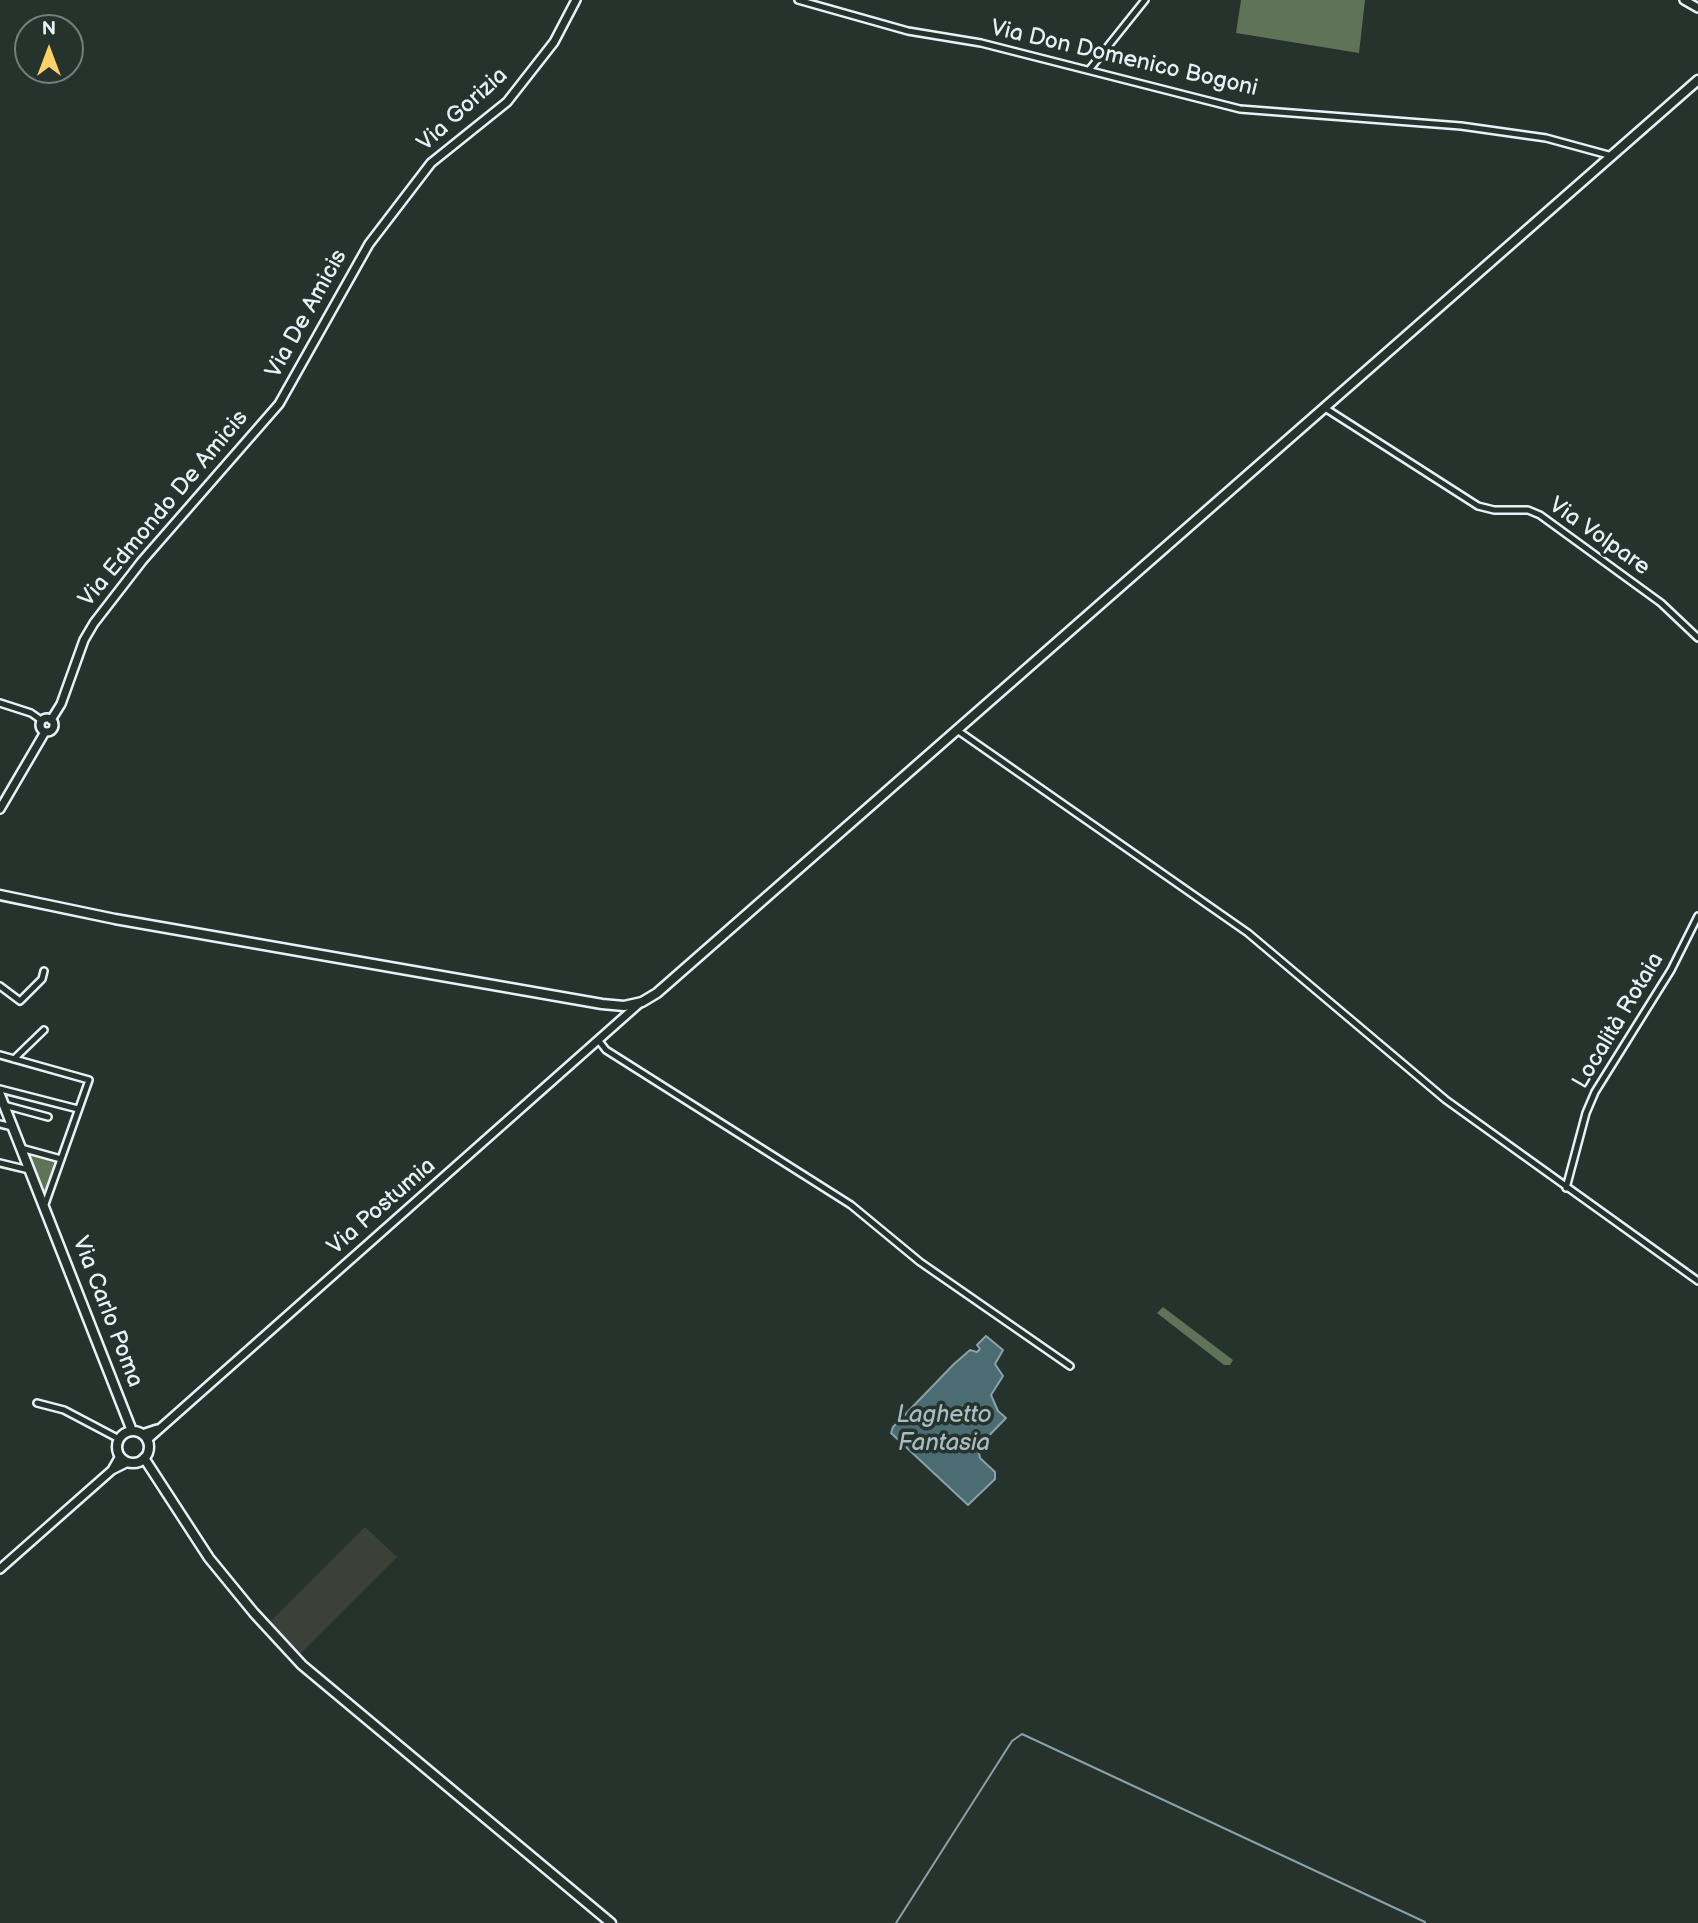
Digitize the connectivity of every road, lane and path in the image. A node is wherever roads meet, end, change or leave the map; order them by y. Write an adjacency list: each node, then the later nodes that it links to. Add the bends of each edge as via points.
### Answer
1 (576, 0): 9 (street, Via Gorizia, via 554,42 507,102 431,163)
2 (798, 0): 6 (street, Via Don Domenico Bogoni, via 908,31 981,43)
3 (1145, 0): 6 (street)
4 (1684, 0): 5 (street)
5 (1698, 8)
6 (1089, 70): 8 (street, Via Don Domenico Bogoni, via 1240,109 1475,127 1546,138)
7 (1698, 80): 8 (main road)
8 (1612, 156): 11 (main road)
9 (369, 244): 10 (street, Via De Amicis)
10 (279, 404): 15 (street, Via Edmondo De Amicis, via 94,622)
11 (1325, 408): 12 (street, Via Volpare, via 1478,506 1540,515 1661,603); 16 (main road)
12 (1698, 638)
13 (0, 703): 14 (street)
14 (41, 720): 15 (street); 17 (street)
15 (51, 720): 17 (street, Via Edmondo De Amicis, via 53,729)
16 (957, 730): 23 (main road); 39 (street, via 1248,933 1446,1100)
17 (45, 732): 18 (street)
18 (0, 809)
19 (0, 895): 23 (main road, via 602,1004)
20 (1698, 916): 39 (street, Località Rotaia, via 1676,962 1595,1092)
21 (44, 971): 22 (street, via 20,1001)
22 (0, 986)
23 (642, 1002): 25 (street, Via Postumia)
24 (44, 1030): 27 (street)
25 (600, 1041): 42 (street, via 614,1056 851,1205 920,1262); 45 (street, Via Postumia)
26 (0, 1055): 27 (street)
27 (14, 1059): 31 (street, via 89,1080)
28 (0, 1089): 31 (street)
29 (0, 1095): 30 (main road, Via Carlo Poma)
30 (4, 1105): 32 (street); 34 (main road, Via Carlo Poma)
31 (78, 1109): 36 (street)
32 (48, 1117)
33 (0, 1124): 34 (street)
34 (12, 1127): 35 (main road, Via Carlo Poma)
35 (20, 1148): 36 (street); 38 (main road, Via Carlo Poma)
36 (61, 1159): 40 (street)
37 (0, 1163): 38 (street)
38 (29, 1170): 40 (main road, Via Carlo Poma)
39 (1566, 1188): 41 (street)
40 (44, 1207): 44 (main road, Via Carlo Poma)
41 (1698, 1281)
42 (1070, 1366)
43 (37, 1403): 46 (street, via 64,1410)
44 (132, 1431): 45 (main road); 46 (main road)
45 (145, 1437): 48 (main road, via 148,1450)
46 (119, 1439): 47 (main road)
47 (120, 1456): 49 (main road); 50 (street)
48 (144, 1458): 49 (main road); 52 (main road, via 189,1532 302,1665)
49 (128, 1462): 50 (street)
50 (111, 1470): 51 (street)
51 (0, 1569)
52 (611, 1923)

